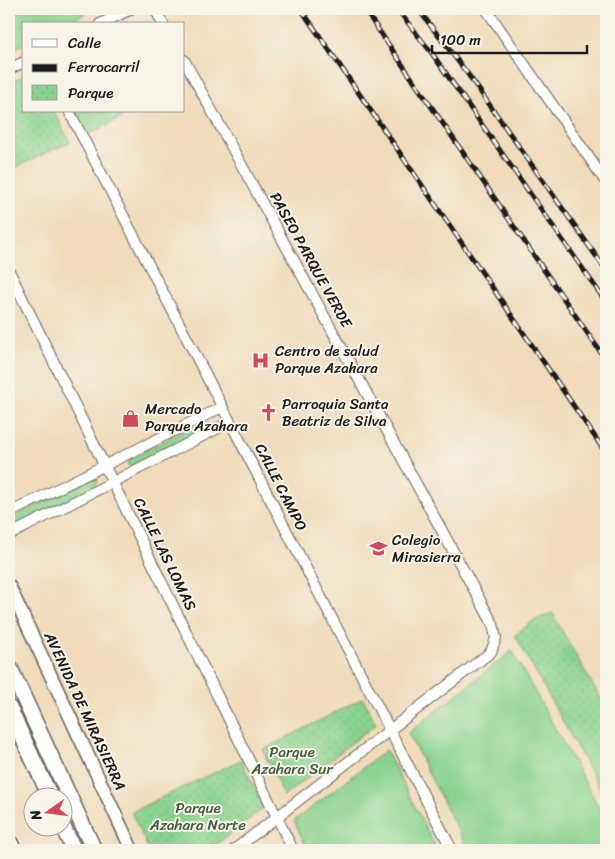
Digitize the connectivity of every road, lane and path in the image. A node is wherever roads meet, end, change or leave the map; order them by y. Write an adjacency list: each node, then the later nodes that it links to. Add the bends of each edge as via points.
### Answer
1 (131, 9): 4 (street)
2 (155, 9): 5 (street)
3 (486, 9): 10 (street)
4 (104, 22)
5 (162, 22)
6 (185, 62): 21 (street, PASEO PARQUE VERDE, via 493,624 496,638 491,652)
7 (22, 63): 8 (street)
8 (9, 69)
9 (70, 112): 12 (street, CALLE CAMPO)
10 (606, 182)
11 (9, 271): 14 (street, CALLE LAS LOMAS)
12 (222, 407): 13 (street, CALLE CAMPO); 14 (street)
13 (230, 422): 15 (street); 21 (street, CALLE CAMPO)
14 (105, 465): 15 (street, CALLE LAS LOMAS); 16 (street)
15 (114, 482): 17 (street); 23 (street, CALLE LAS LOMAS)
16 (9, 513)
17 (9, 535)
18 (9, 586): 29 (street, AVENIDA DE MIRASIERRA)
19 (9, 666): 28 (main road)
20 (9, 708): 22 (main road)
21 (390, 729): 23 (street, PASEO PARQUE VERDE); 32 (street, CALLE CAMPO)
22 (45, 786)
23 (277, 817): 30 (street, PASEO PARQUE VERDE); 31 (street, CALLE LAS LOMAS)
24 (67, 836): 27 (main road)
25 (9, 837): 26 (street)
26 (15, 850)
27 (74, 850)
28 (94, 850)
29 (132, 850)
30 (234, 850)
31 (294, 850)
32 (452, 850)

